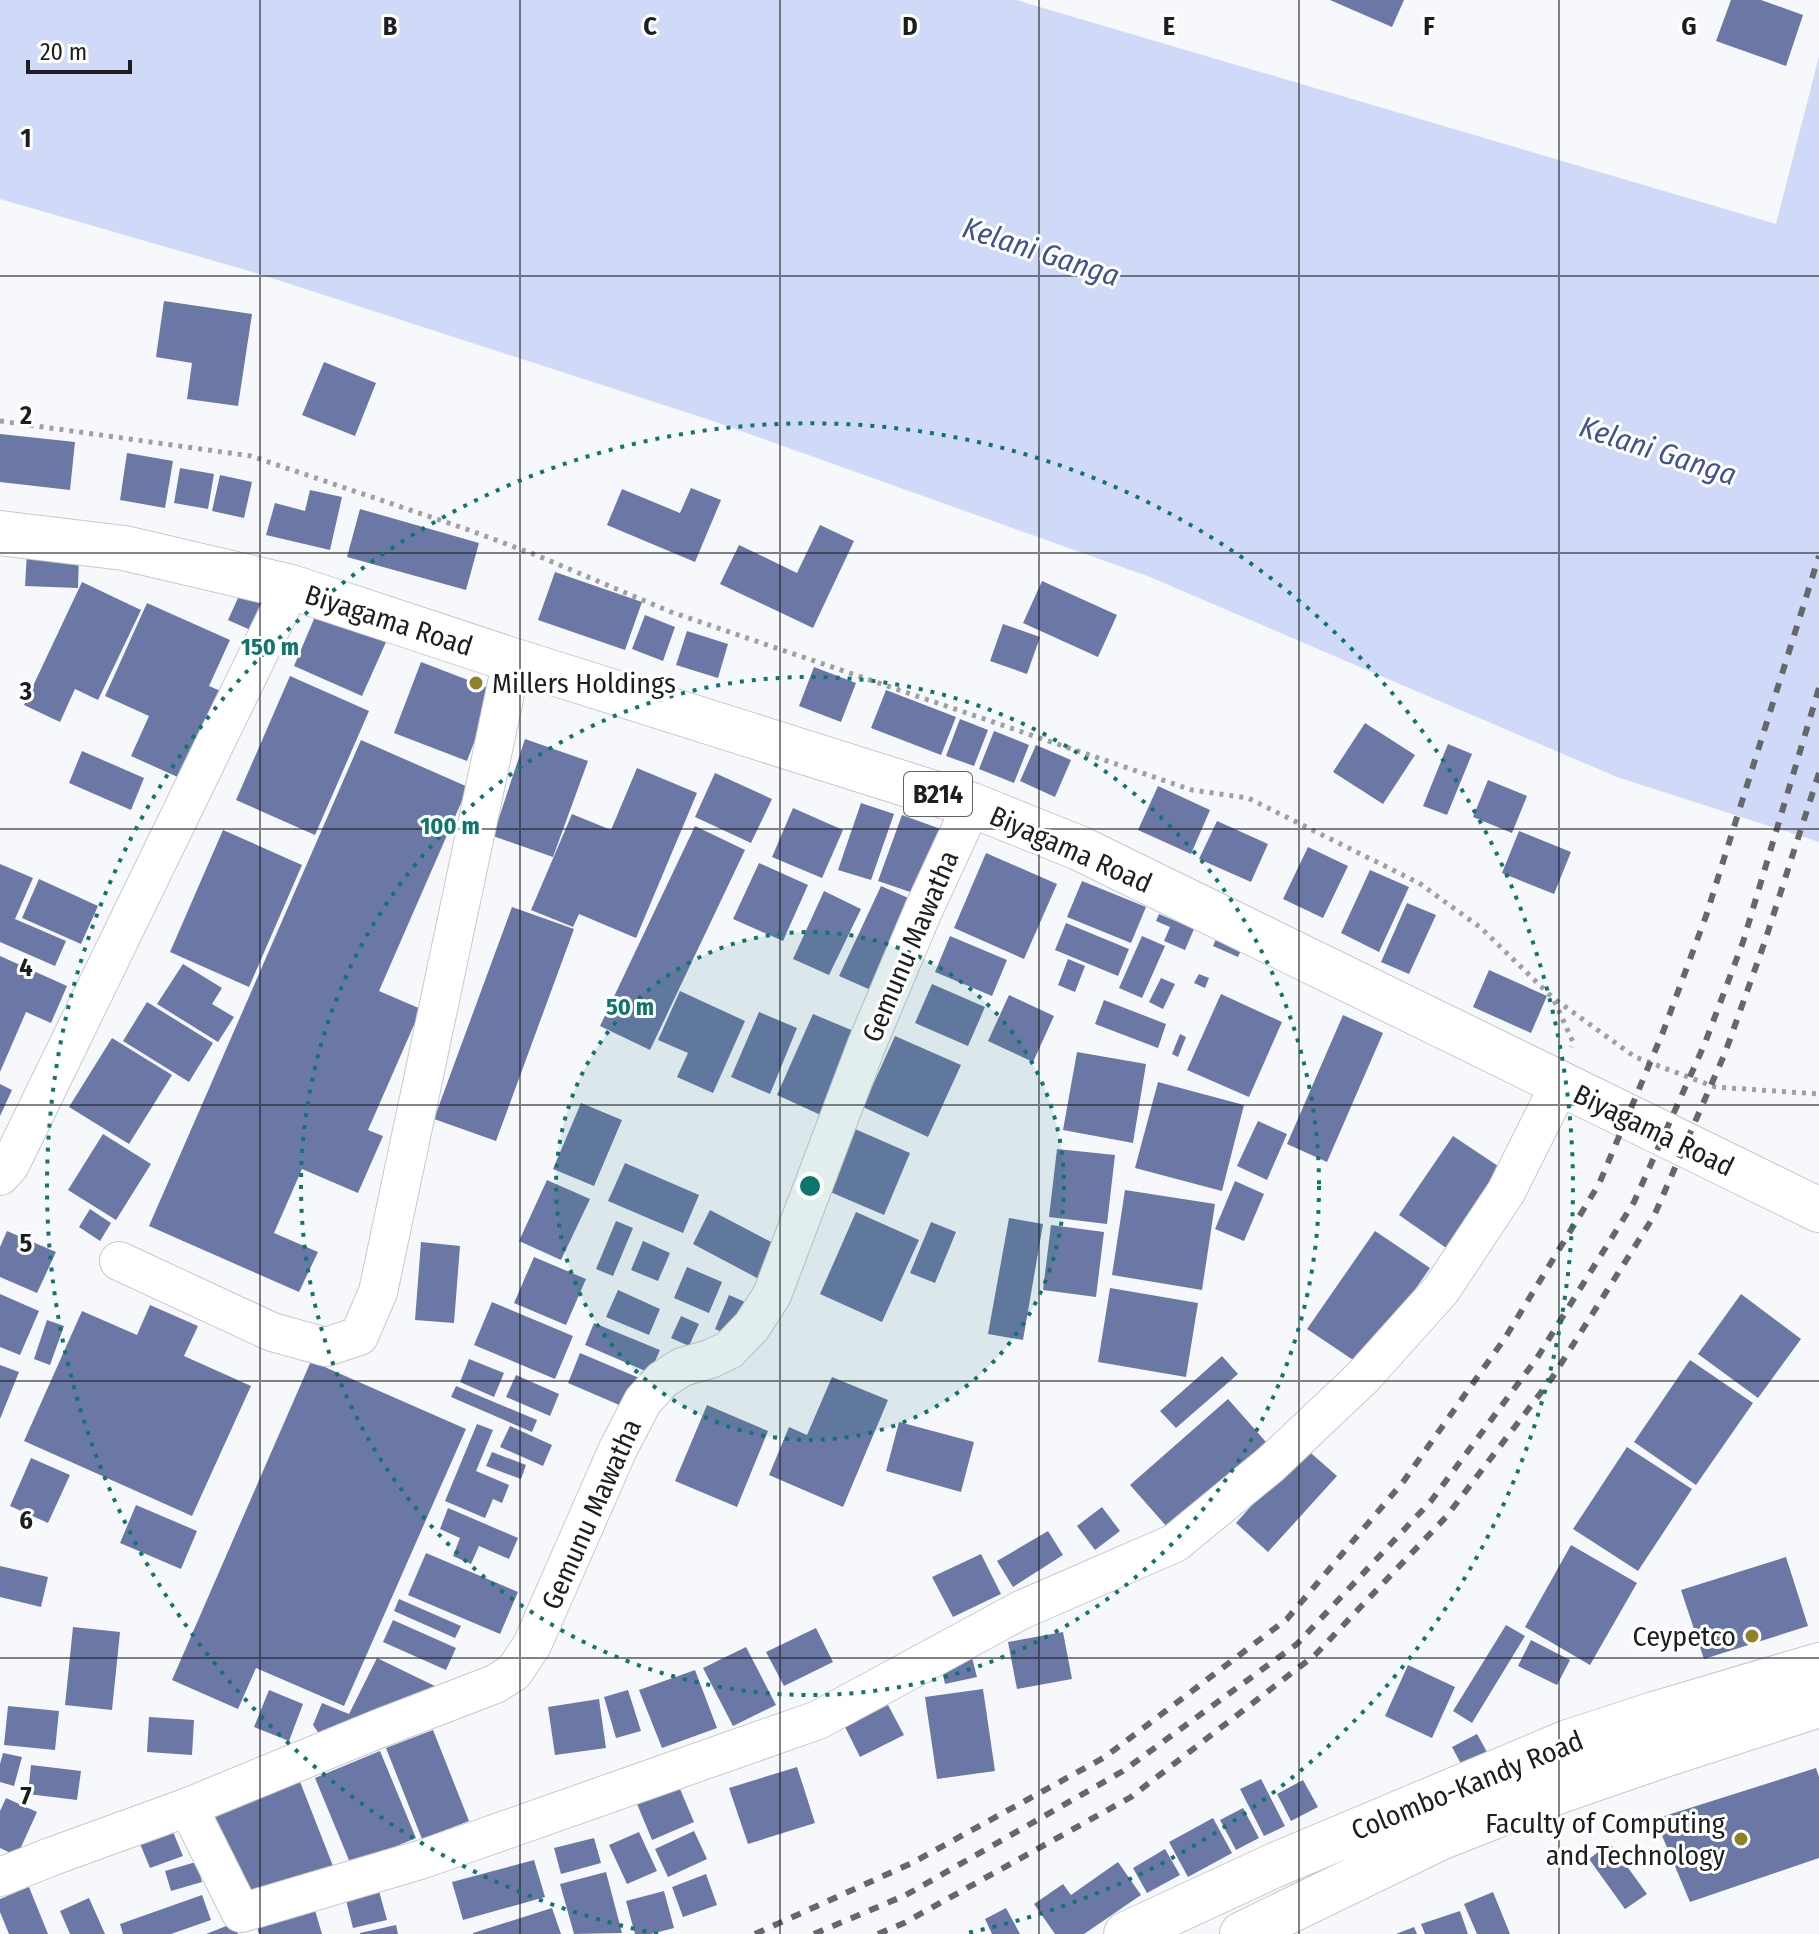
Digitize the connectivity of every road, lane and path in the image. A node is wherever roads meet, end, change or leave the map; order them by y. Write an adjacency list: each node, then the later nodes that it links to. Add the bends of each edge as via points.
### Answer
1 (0, 421): 6 (path, via 251,456 466,529 686,617 1192,790 1248,798 1419,883 1481,928)
2 (0, 533): 3 (main road, Biyagama Road / B214, via 124,548)
3 (291, 587): 4 (main road, Biyagama Road / B214); 9 (street, via 10,1165)
4 (512, 660): 5 (main road, Biyagama Road / B214); 11 (street, via 378,1292 359,1336 326,1347 272,1332)
5 (972, 805): 7 (main road, Biyagama Road / B214, via 1079,848); 14 (street, Gemunu Mawatha, via 867,1044 772,1295 729,1350 682,1367 643,1401 532,1645 514,1672)
6 (1553, 998): 7 (path, via 1573,1042); 8 (path, via 1635,1057 1715,1087)
7 (1560, 1084): 10 (main road, Biyagama Road / B214); 14 (street, via 1506,1192 1441,1290 1363,1377 1271,1464 1175,1543 1021,1610 818,1720 423,1859 241,1913)
8 (1819, 1094)
9 (0, 1176)
10 (1819, 1210)
11 (119, 1261)
12 (1819, 1665): 16 (main road, Colombo-Kandy Road, via 1568,1742 1275,1865)
13 (1819, 1705): 17 (main road, Colombo-Kandy Road, via 1575,1786 1442,1837)
14 (188, 1807): 15 (street, Gemunu Mawatha)
15 (0, 1877)
16 (1155, 1928)
17 (1242, 1934)

